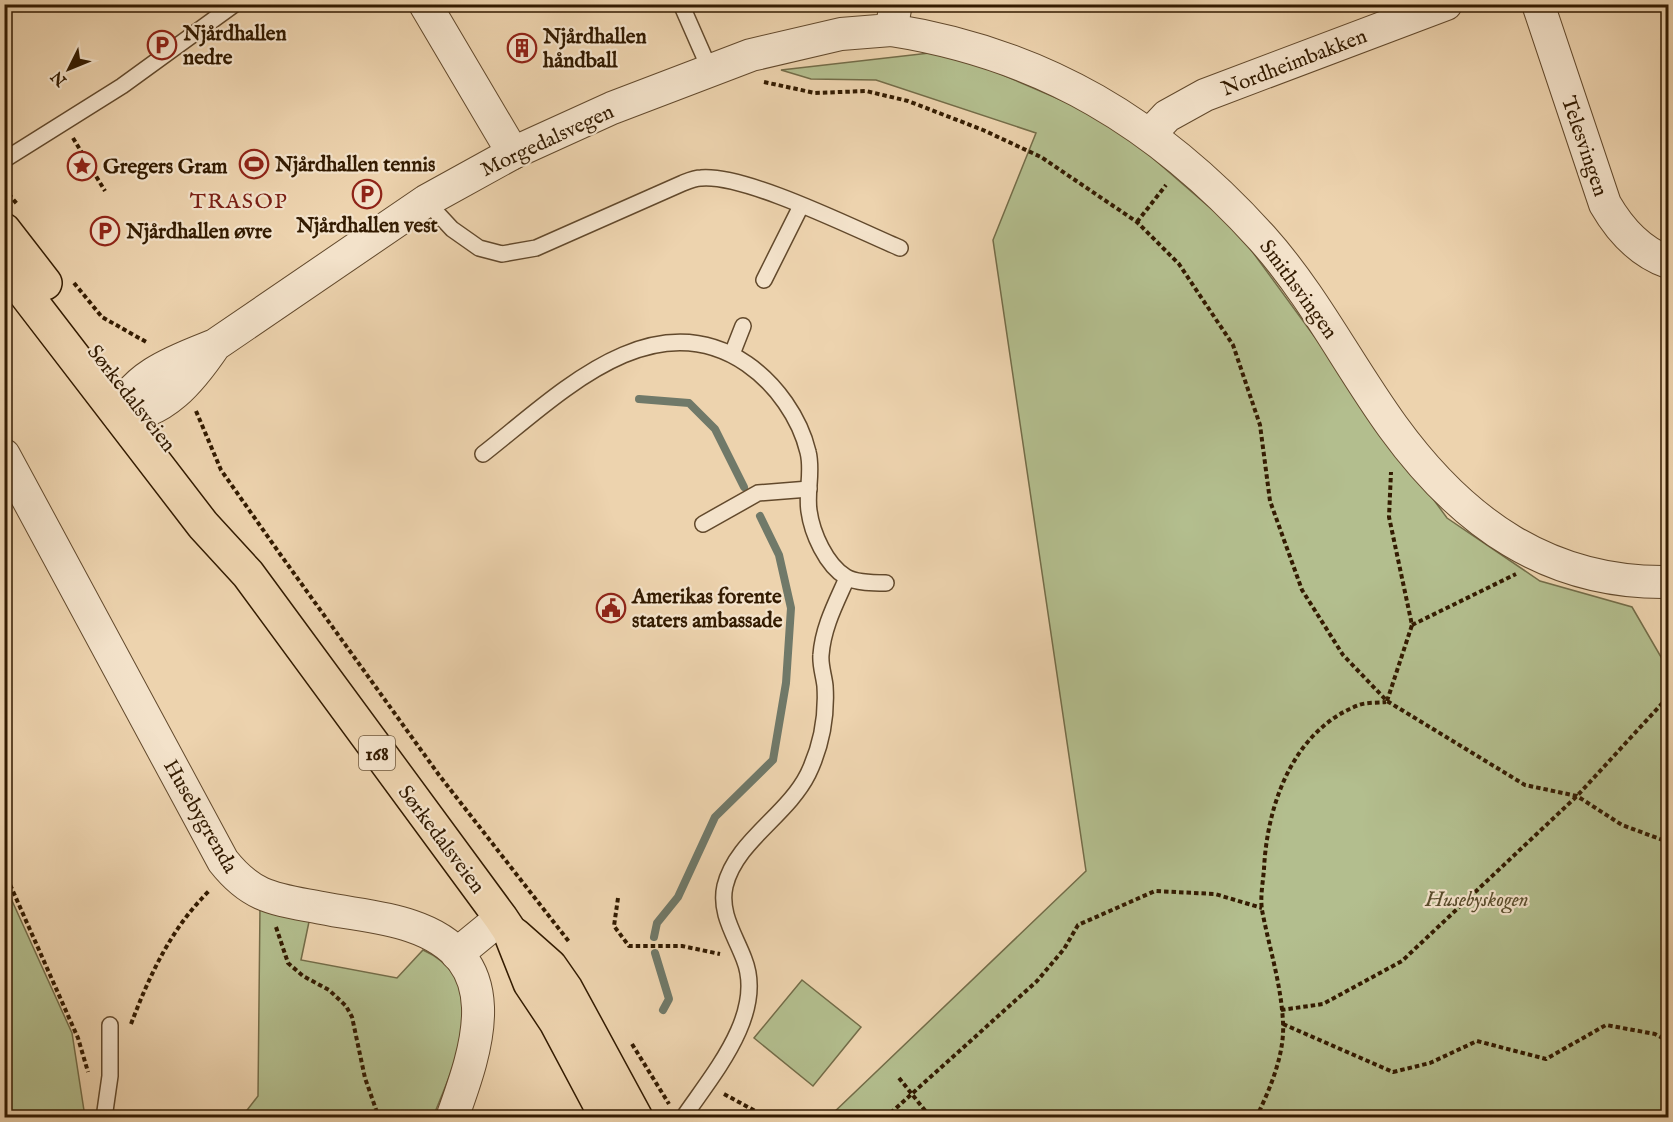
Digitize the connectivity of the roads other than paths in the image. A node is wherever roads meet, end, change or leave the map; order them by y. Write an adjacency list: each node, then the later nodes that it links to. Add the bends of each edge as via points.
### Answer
1 (235, 4): 10 (lane, via 122,86)
2 (425, 4): 9 (street)
3 (681, 4): 7 (lane)
4 (1446, 4): 8 (street, Nordheimbakken, via 1204,95 1167,116)
5 (1538, 4): 15 (street, Telesvingen, via 1605,204 1638,244)
6 (893, 17): 7 (street, Morgedalsvegen); 8 (street, Smithsvingen, via 1020,63 1119,113)
7 (710, 70): 9 (street, Morgedalsvegen, via 612,108)
8 (1150, 134): 26 (street, Smithsvingen, via 1244,218 1296,279 1392,426 1418,460 1472,514 1544,560 1636,583)
9 (513, 153): 11 (street, Morgedalsvegen)
10 (4, 160)
11 (426, 201): 12 (lane, via 452,229 479,248 502,254 536,248 700,178 745,185); 20 (street, Morgedalsvegen, via 215,345 180,388)
12 (801, 206): 14 (lane); 17 (lane)
13 (4, 230): 20 (main road, Sørkedalsveien / 168)
14 (900, 248)
15 (1668, 262)
16 (4, 266): 20 (main road, Sørkedalsveien / 168)
17 (764, 280)
18 (743, 326): 19 (lane)
19 (732, 354): 21 (lane, via 692,341 665,342 631,351 580,379); 23 (lane, via 757,371 797,421 808,454)
20 (131, 407): 28 (main road, Sørkedalsveien / 168, via 203,525 248,574)
21 (483, 454)
22 (4, 455): 29 (street, Husebygrenda, via 232,872 252,890 267,896 410,925 440,938)
23 (809, 489): 24 (lane, via 758,492); 25 (lane, via 809,511 819,542)
24 (703, 524)
25 (847, 578): 27 (lane); 31 (lane, via 823,636 820,659 826,724 809,772 786,808 735,861 725,888 727,919 744,959 750,991 737,1036 705,1084)
26 (1668, 582)
27 (886, 583)
28 (505, 924): 29 (street); 34 (main road, Sørkedalsveien / 168, via 530,983 556,1022); 35 (main road, Sørkedalsveien / 168, via 550,966 566,989)
29 (457, 954): 33 (street, Husebygrenda, via 471,974 480,1019 471,1065)
30 (110, 1025): 32 (lane, via 110,1076)
31 (677, 1113)
32 (104, 1118)
33 (452, 1118)
34 (607, 1118)
35 (636, 1118)

